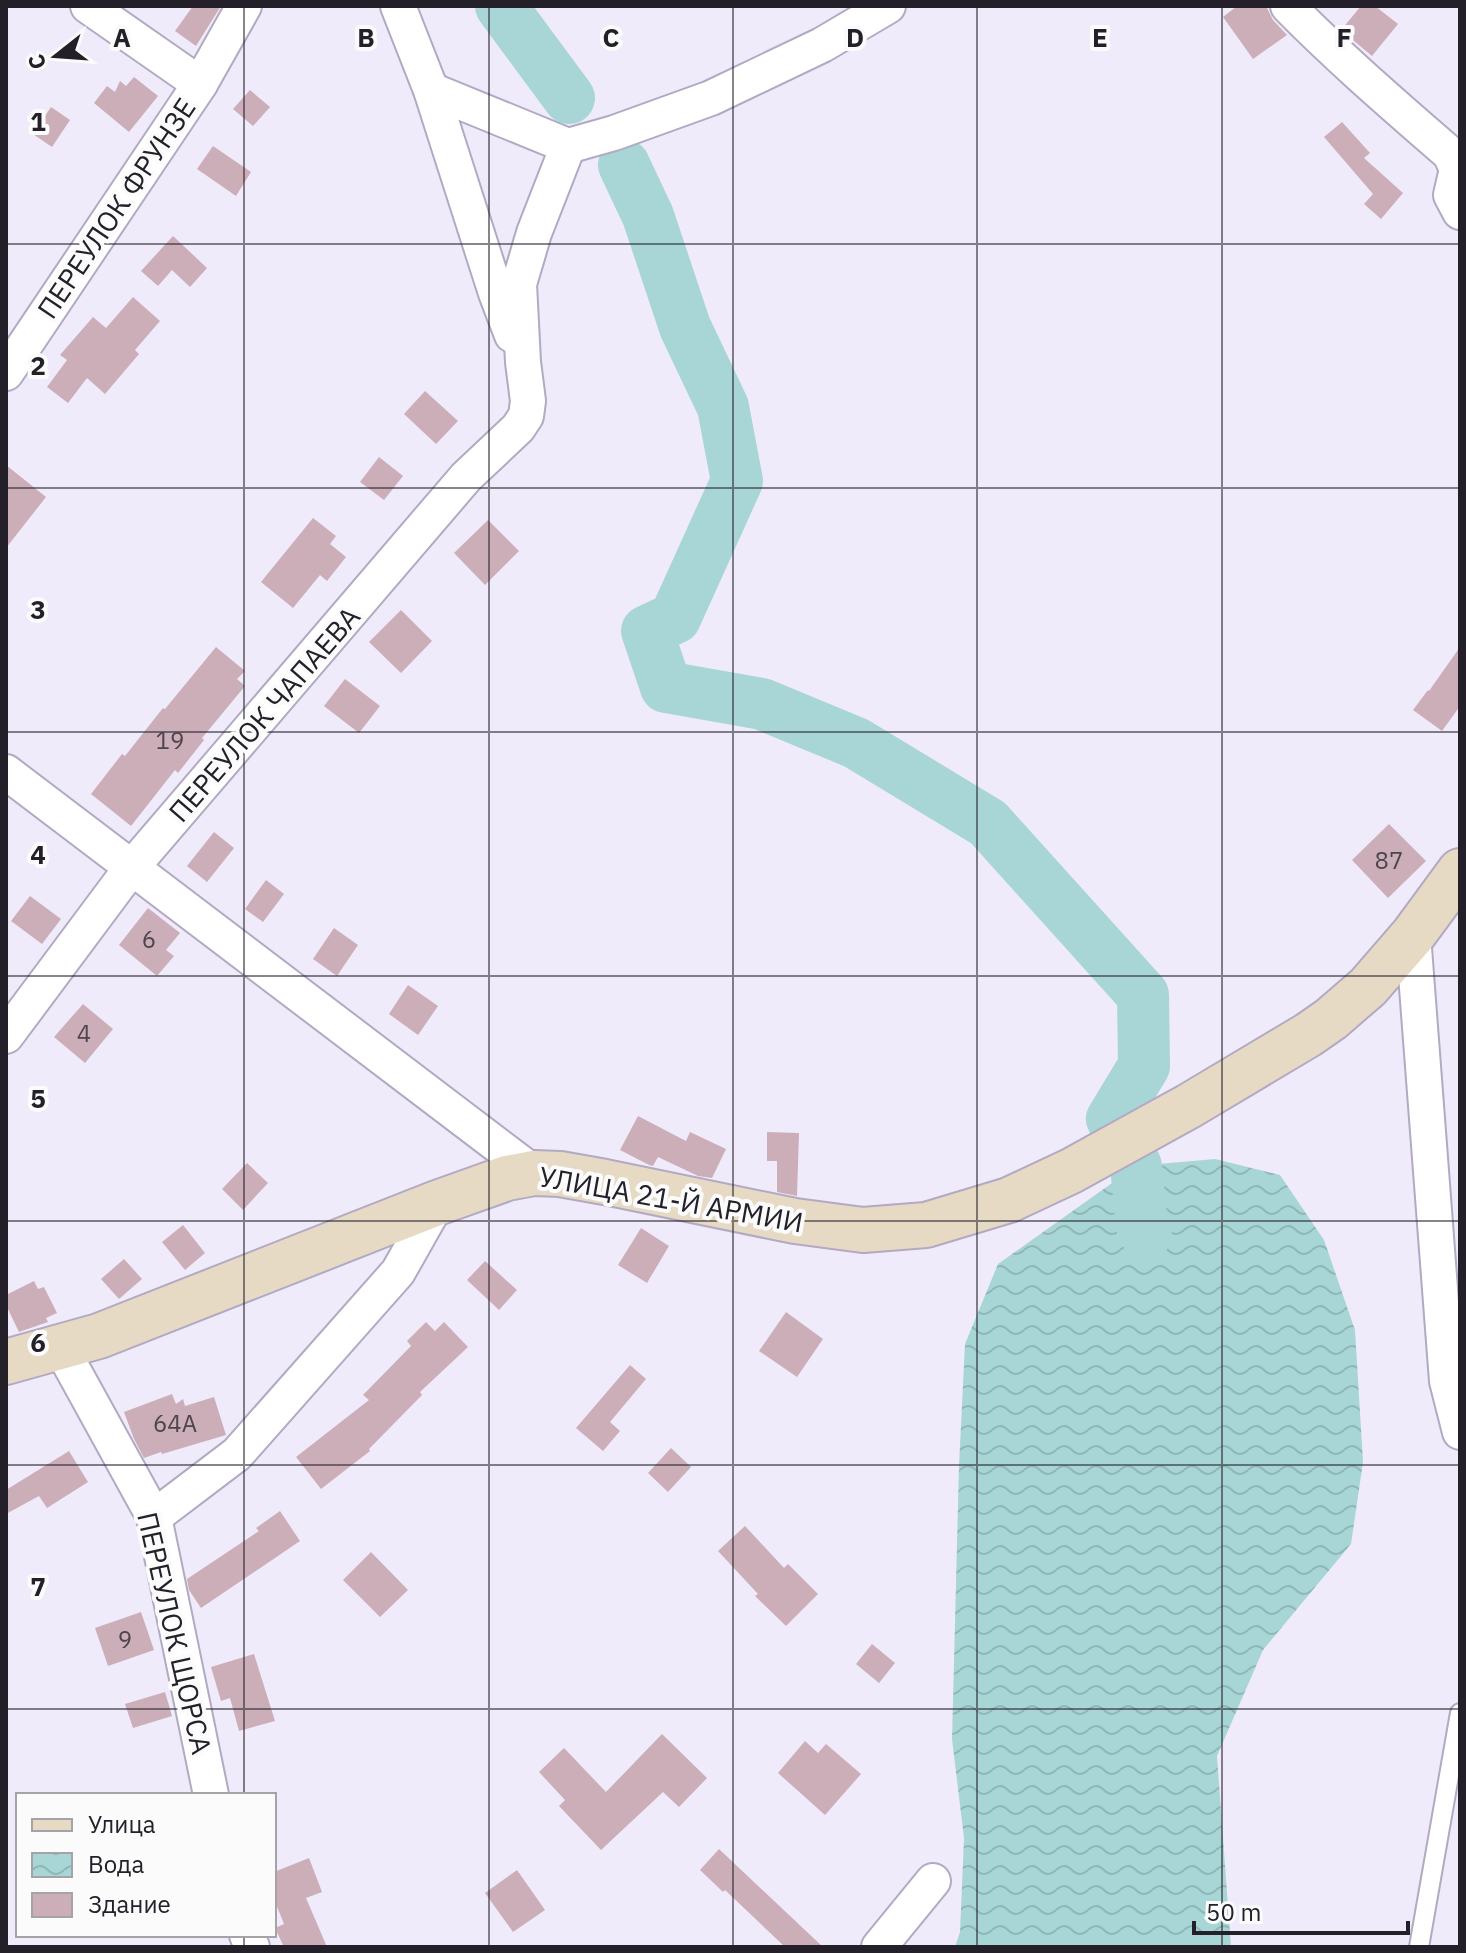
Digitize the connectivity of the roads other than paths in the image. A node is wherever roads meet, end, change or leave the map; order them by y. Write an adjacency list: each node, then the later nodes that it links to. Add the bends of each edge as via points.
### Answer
1 (88, 6): 6 (street, ПЕРЕУЛОК ФРУНЗЕ)
2 (244, 6): 6 (street, ПЕРЕУЛОК ФРУНЗЕ)
3 (398, 6): 7 (street)
4 (888, 6): 8 (street, via 822,45 711,98)
5 (1288, 6): 9 (street, via 1450,154 1457,169 1451,195)
6 (200, 84): 11 (street, ПЕРЕУЛОК ФРУНЗЕ)
7 (431, 90): 8 (street); 10 (street)
8 (568, 146): 10 (street, via 519,284)
9 (1460, 212)
10 (523, 362): 13 (street, ПЕРЕУЛОК ЧАПАЕВА, via 528,401 518,428 466,477)
11 (6, 373)
12 (6, 772): 13 (street)
13 (132, 867): 16 (street, ПЕРЕУЛОК ЧАПАЕВА); 17 (street)
14 (1460, 871): 15 (main road, УЛИЦА 21-Й АРМИИ)
15 (1413, 935): 17 (main road, УЛИЦА 21-Й АРМИИ, via 1368,987 1331,1019 1189,1106 1009,1200 926,1225 863,1230 795,1221); 21 (street, via 1447,1381)
16 (6, 1036)
17 (534, 1173): 18 (main road, УЛИЦА 21-Й АРМИИ)
18 (437, 1203): 19 (main road, УЛИЦА 21-Й АРМИИ); 22 (street, via 398,1272 237,1454)
19 (61, 1348): 20 (main road, УЛИЦА 21-Й АРМИИ); 22 (street, ПЕРЕУЛОК ЩОРСА)
20 (6, 1362)
21 (1460, 1432)
22 (154, 1517): 24 (street, ПЕРЕУЛОК ЩОРСА)
23 (1460, 1713): 27 (lane)
24 (211, 1793)
25 (933, 1881): 26 (street)
26 (879, 1947)
27 (1419, 1947)

